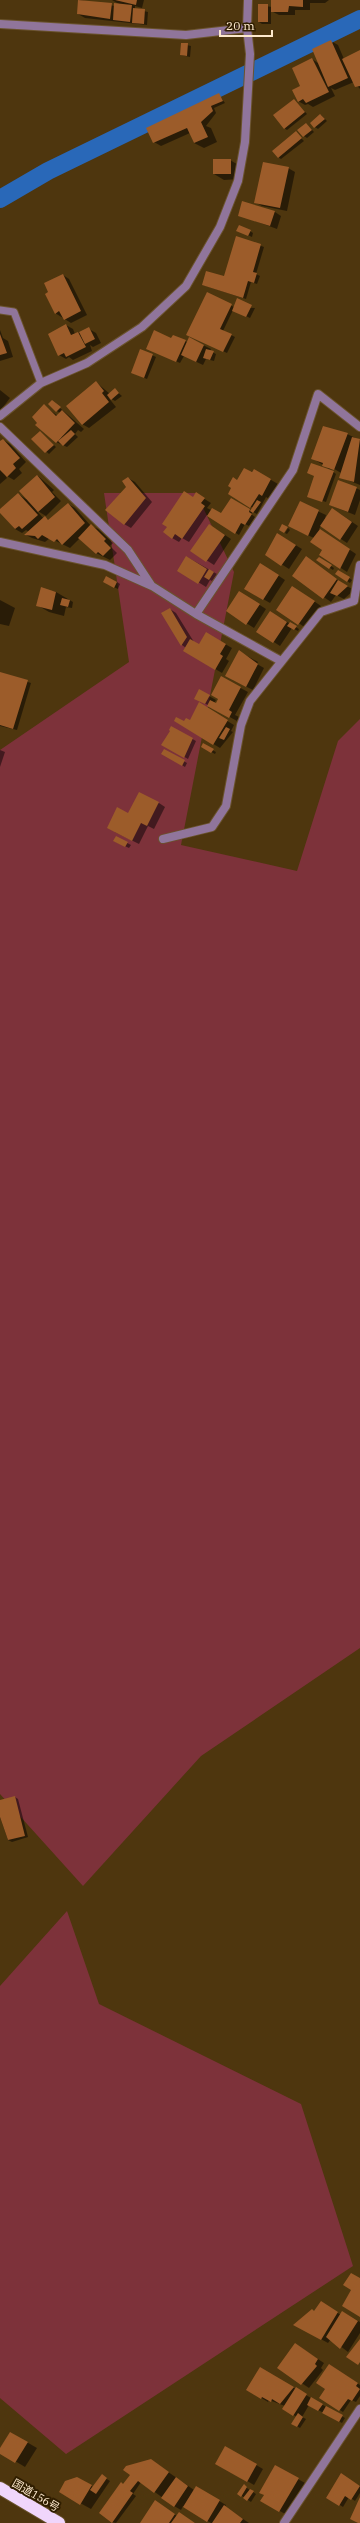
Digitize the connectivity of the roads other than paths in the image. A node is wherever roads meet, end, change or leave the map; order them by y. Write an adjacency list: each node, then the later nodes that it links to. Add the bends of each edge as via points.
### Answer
1 (248, 0): 3 (street)
2 (0, 24): 3 (street, via 186,35)
3 (247, 28): 5 (street, via 250,54 245,142 238,181 220,228 186,286 142,327 87,363)
4 (0, 310): 5 (lane, via 14,312)
5 (41, 383): 6 (street)
6 (0, 416)
7 (0, 428): 11 (street, via 128,550)
8 (360, 428): 12 (street, via 318,394 293,470)
9 (0, 542): 11 (street, via 105,565)
10 (360, 565): 13 (street, via 354,601 321,612)
11 (152, 586): 12 (street)
12 (196, 614): 13 (street)
13 (281, 661): 14 (street, via 250,701 241,725 226,806 212,827)
14 (163, 839)
15 (360, 2409): 18 (street)
16 (0, 2488): 17 (highway, 国道156号)
17 (59, 2523)
18 (284, 2523)

